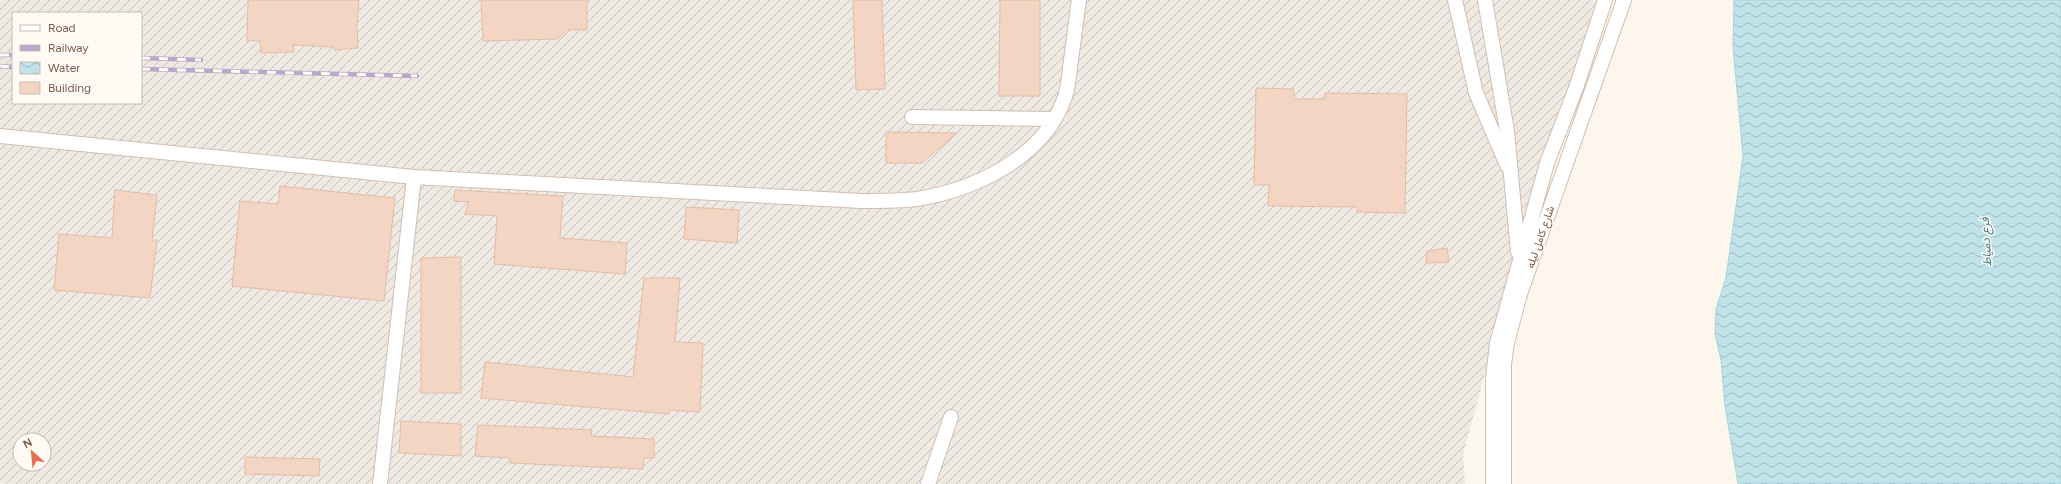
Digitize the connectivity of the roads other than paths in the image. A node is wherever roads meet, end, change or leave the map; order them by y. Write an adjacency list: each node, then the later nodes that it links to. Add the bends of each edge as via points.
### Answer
1 (1079, 0): 7 (street, via 1068,88)
2 (1455, 0): 9 (street, via 1476,94)
3 (1485, 0): 9 (street, via 1501,90)
4 (1605, 0): 11 (street, شارع كامل ليله, via 1576,88 1547,163)
5 (1624, 0): 12 (street, شارع كامل ليله)
6 (912, 117): 7 (street)
7 (1054, 119): 10 (street, via 1033,146 1009,165 970,184 917,198 896,200)
8 (0, 136): 10 (street)
9 (1511, 173): 11 (street)
10 (414, 177): 14 (street)
11 (1519, 259): 12 (street); 16 (street, شارع كامل ليله, via 1495,357)
12 (1520, 294): 17 (street, شارع كامل ليله, via 1504,364)
13 (951, 417): 15 (street)
14 (380, 484)
15 (928, 484)
16 (1493, 484)
17 (1504, 484)

